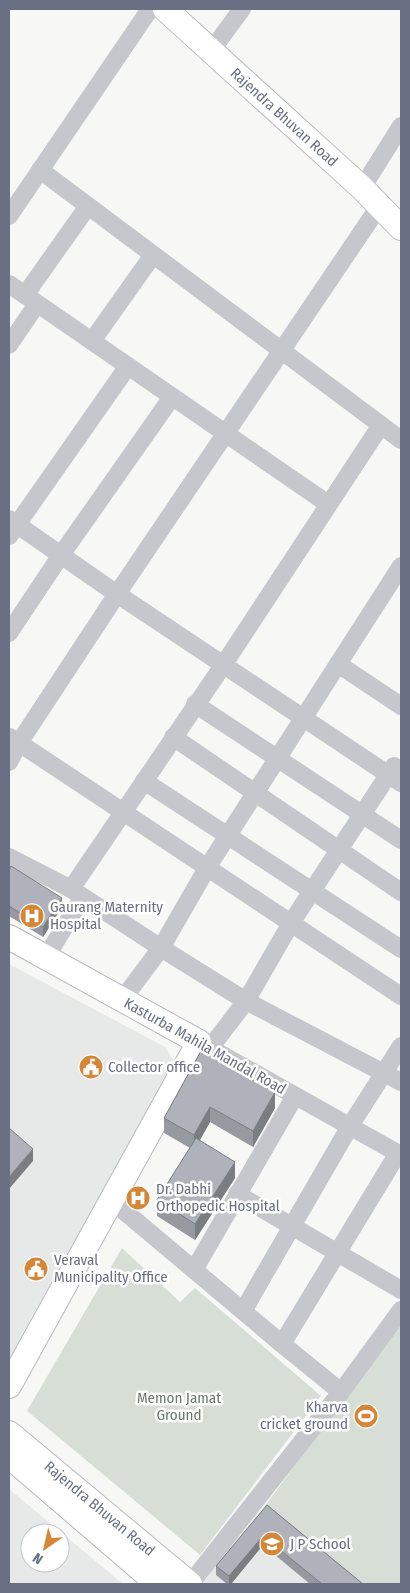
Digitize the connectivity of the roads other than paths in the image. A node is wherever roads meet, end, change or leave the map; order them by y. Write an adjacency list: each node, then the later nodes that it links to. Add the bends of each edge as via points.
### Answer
1 (150, 9): 6 (street)
2 (165, 9): 4 (street, Rajendra Bhuvan Road)
3 (242, 9): 4 (street)
4 (211, 51): 7 (street, Rajendra Bhuvan Road)
5 (401, 126): 7 (street)
6 (40, 170): 9 (street); 10 (street)
7 (362, 188): 8 (street, Rajendra Bhuvan Road)
8 (380, 205): 11 (street, Rajendra Bhuvan Road); 17 (street)
9 (88, 206): 12 (street); 14 (street)
10 (9, 216)
11 (401, 228)
12 (153, 255): 15 (street); 17 (street)
13 (9, 284): 14 (street)
14 (31, 299): 15 (street); 16 (street)
15 (92, 341): 18 (street)
16 (9, 345)
17 (282, 351): 20 (street); 21 (street)
18 (128, 366): 19 (street); 24 (street)
19 (172, 397): 21 (street); 25 (street)
20 (381, 425): 22 (street); 23 (street)
21 (225, 434): 23 (street); 27 (street)
22 (401, 440)
23 (328, 504): 29 (street)
24 (11, 526): 25 (street)
25 (61, 555): 27 (street); 28 (street)
26 (401, 566): 30 (street)
27 (117, 594): 29 (street); 35 (street)
28 (9, 633)
29 (224, 664): 31 (street); 33 (street)
30 (338, 664): 32 (street); 33 (street)
31 (195, 704): 34 (street); 36 (street)
32 (401, 706)
33 (304, 718): 36 (street); 38 (street)
34 (173, 737): 39 (street); 40 (street)
35 (14, 740): 37 (street); 41 (street)
36 (277, 759): 40 (street); 42 (street)
37 (9, 762)
38 (395, 774): 42 (street)
39 (144, 781): 41 (street); 43 (street)
40 (255, 793): 43 (street); 45 (street)
41 (122, 812): 47 (street); 50 (street)
42 (362, 814): 44 (street); 45 (street)
43 (228, 836): 47 (street); 48 (street)
44 (401, 840)
45 (339, 850): 48 (street); 49 (street)
46 (9, 857): 50 (street)
47 (207, 868): 51 (street); 53 (street)
48 (312, 891): 51 (street); 54 (street)
49 (401, 892)
50 (77, 893): 53 (street); 55 (street)
51 (291, 923): 56 (street); 58 (street)
52 (9, 937): 55 (street, Kasturba Mahila Mandal Road)
53 (160, 948): 57 (street); 58 (street)
54 (401, 949)
55 (46, 957): 57 (street, Kasturba Mahila Mandal Road)
56 (401, 996)
57 (122, 1000): 59 (street, Kasturba Mahila Mandal Road)
58 (246, 1001): 59 (street); 61 (street)
59 (205, 1045): 63 (street, Kasturba Mahila Mandal Road); 67 (street)
60 (401, 1046): 61 (street)
61 (384, 1073): 62 (street); 64 (street)
62 (401, 1082)
63 (295, 1096): 64 (street, Kasturba Mahila Mandal Road); 66 (street)
64 (350, 1126): 65 (street, Kasturba Mahila Mandal Road); 68 (street)
65 (400, 1154): 69 (street)
66 (237, 1194): 68 (street); 70 (street)
67 (111, 1200): 70 (street); 75 (street)
68 (292, 1225): 69 (street); 73 (street)
69 (337, 1252): 71 (street); 74 (street)
70 (194, 1270): 73 (street)
71 (401, 1290)
72 (401, 1310): 76 (street)
73 (243, 1311): 74 (street)
74 (282, 1344): 76 (street)
75 (9, 1386)
76 (340, 1392): 80 (street)
77 (9, 1433): 80 (street, Rajendra Bhuvan Road)
78 (9, 1456): 79 (street)
79 (158, 1584)
80 (190, 1584)

